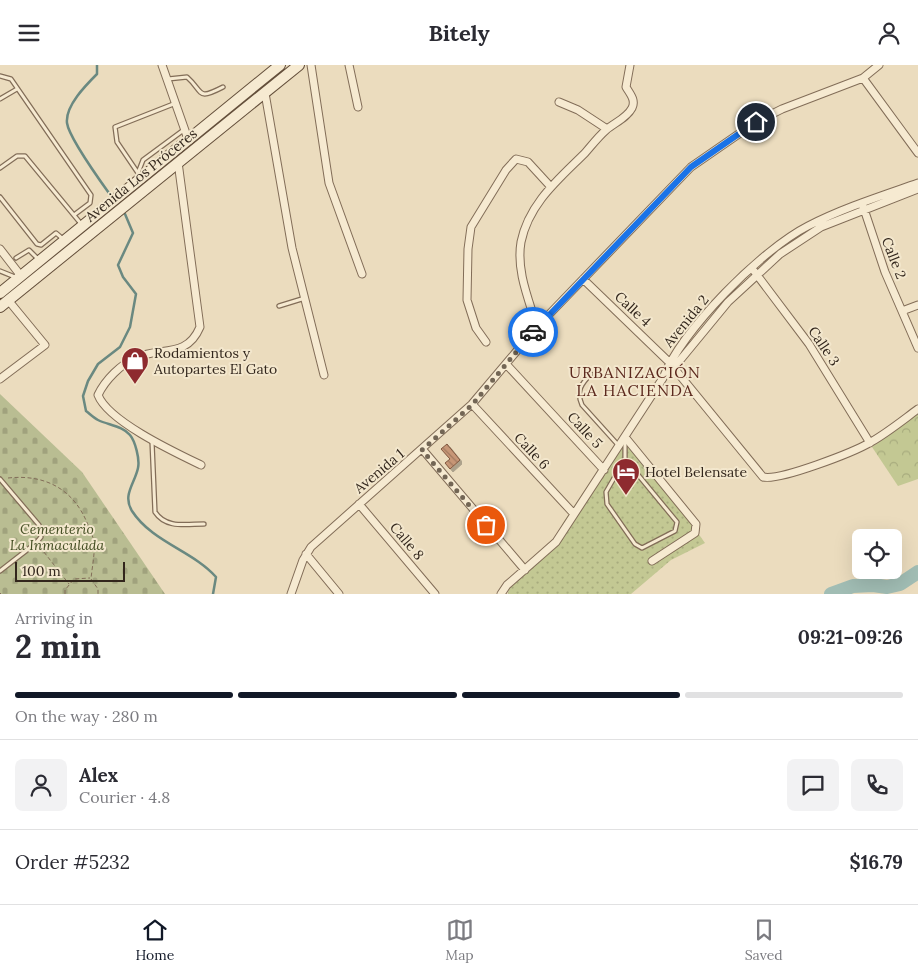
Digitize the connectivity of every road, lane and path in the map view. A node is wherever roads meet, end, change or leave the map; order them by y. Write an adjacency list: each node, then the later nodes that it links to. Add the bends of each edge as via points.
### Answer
1 (162, 65): 10 (street)
2 (280, 65): 19 (main road, Avenida Los Próceres)
3 (299, 65): 13 (main road, Avenida Los Próceres)
4 (311, 65): 37 (street, via 329,183)
5 (349, 65): 17 (street)
6 (630, 65): 18 (street, via 626,87 633,97 632,107)
7 (879, 65): 9 (street)
8 (0, 77): 12 (lane, via 11,79)
9 (864, 78): 20 (street); 39 (street, Avenida 1, via 782,109 713,150 674,184)
10 (168, 79): 11 (lane, via 187,77 198,93 203,94); 16 (street)
11 (223, 87)
12 (17, 89): 14 (lane); 29 (lane, via 91,195 90,203)
13 (265, 93): 21 (main road, Avenida Los Próceres); 41 (street, via 292,248)
14 (0, 99)
15 (559, 102): 18 (street, via 585,113)
16 (176, 103): 19 (street); 23 (lane, via 115,127 117,142)
17 (358, 107)
18 (607, 129): 25 (street)
19 (187, 134): 23 (main road, Avenida Los Próceres)
20 (918, 153)
21 (178, 162): 42 (main road, Avenida Los Próceres); 59 (street, via 200,327 195,338 185,346 138,357 124,365 107,380 98,395 105,408)
22 (0, 168): 29 (lane, via 17,156 25,156)
23 (140, 176): 30 (main road, Avenida Los Próceres)
24 (918, 183): 28 (street)
25 (550, 186): 46 (street, via 532,212 519,255 522,279); 47 (street, via 528,162 516,159 471,227 467,300 476,328)
26 (918, 189): 28 (street)
27 (0, 197): 31 (lane, via 37,244 41,245 56,233)
28 (863, 206): 36 (street, via 807,235); 45 (street, Calle 2)
29 (74, 215): 30 (lane)
30 (83, 227): 31 (main road, Avenida Los Próceres)
31 (66, 241): 34 (main road, Avenida Los Próceres)
32 (0, 249): 38 (street)
33 (16, 258): 34 (lane, via 29,250)
34 (40, 261): 38 (main road, Avenida Los Próceres)
35 (0, 271): 38 (lane)
36 (754, 271): 49 (street, Avenida 2, via 694,329); 51 (street); 60 (street, Calle 3, via 809,344)
37 (362, 274)
38 (19, 277): 40 (main road, Avenida Los Próceres)
39 (583, 279): 46 (street, Avenida 1); 49 (street, Calle 4)
40 (0, 293)
41 (305, 297): 44 (lane); 53 (street)
42 (4, 304): 54 (street, via 45,345)
43 (918, 305): 45 (street)
44 (279, 306)
45 (902, 311): 48 (street, Calle 2)
46 (537, 327): 50 (street, Avenida 1)
47 (486, 342)
48 (918, 349)
49 (669, 362): 51 (street, Calle 4); 55 (street, Avenida 2)
50 (506, 364): 56 (street, Avenida 1); 65 (street, Calle 5)
51 (674, 368): 55 (street); 60 (street, Calle 4, via 759,474 772,479)
52 (591, 374): 61 (lane, via 580,386 578,397)
53 (324, 375)
54 (0, 379)
55 (663, 379): 58 (street, Avenida 2)
56 (472, 405): 62 (street, Avenida 1); 68 (street, Calle 6)
57 (918, 409): 60 (street)
58 (625, 437): 61 (street, Avenida 2); 63 (lane); 72 (street, via 696,524 695,533)
59 (152, 441): 64 (street); 69 (lane, via 156,512 170,524)
60 (870, 443)
61 (619, 446): 65 (street, Avenida 2)
62 (422, 450): 67 (street, Avenida 1); 73 (street)
63 (625, 459): 63 (lane, via 606,492 607,504 635,544 642,548 674,531 677,522)
64 (201, 465)
65 (604, 470): 68 (street, Avenida 2)
66 (0, 479): 70 (lane, via 39,525 41,537); 75 (path, via 40,479 71,495 86,520 94,543)
67 (359, 504): 71 (street, Avenida 1); 81 (street, Calle 8)
68 (574, 515): 73 (street, Avenida 2, via 556,542)
69 (204, 525)
70 (36, 543): 74 (lane); 76 (path)
71 (306, 554): 79 (street, Avenida 1); 80 (street)
72 (652, 561)
73 (525, 570): 82 (street, Avenida 2)
74 (0, 571)
75 (91, 579): 76 (path, via 74,579); 78 (path)
76 (69, 584): 77 (path)
77 (65, 594)
78 (98, 594)
79 (291, 594)
80 (339, 594)
81 (435, 594)
82 (501, 594)

